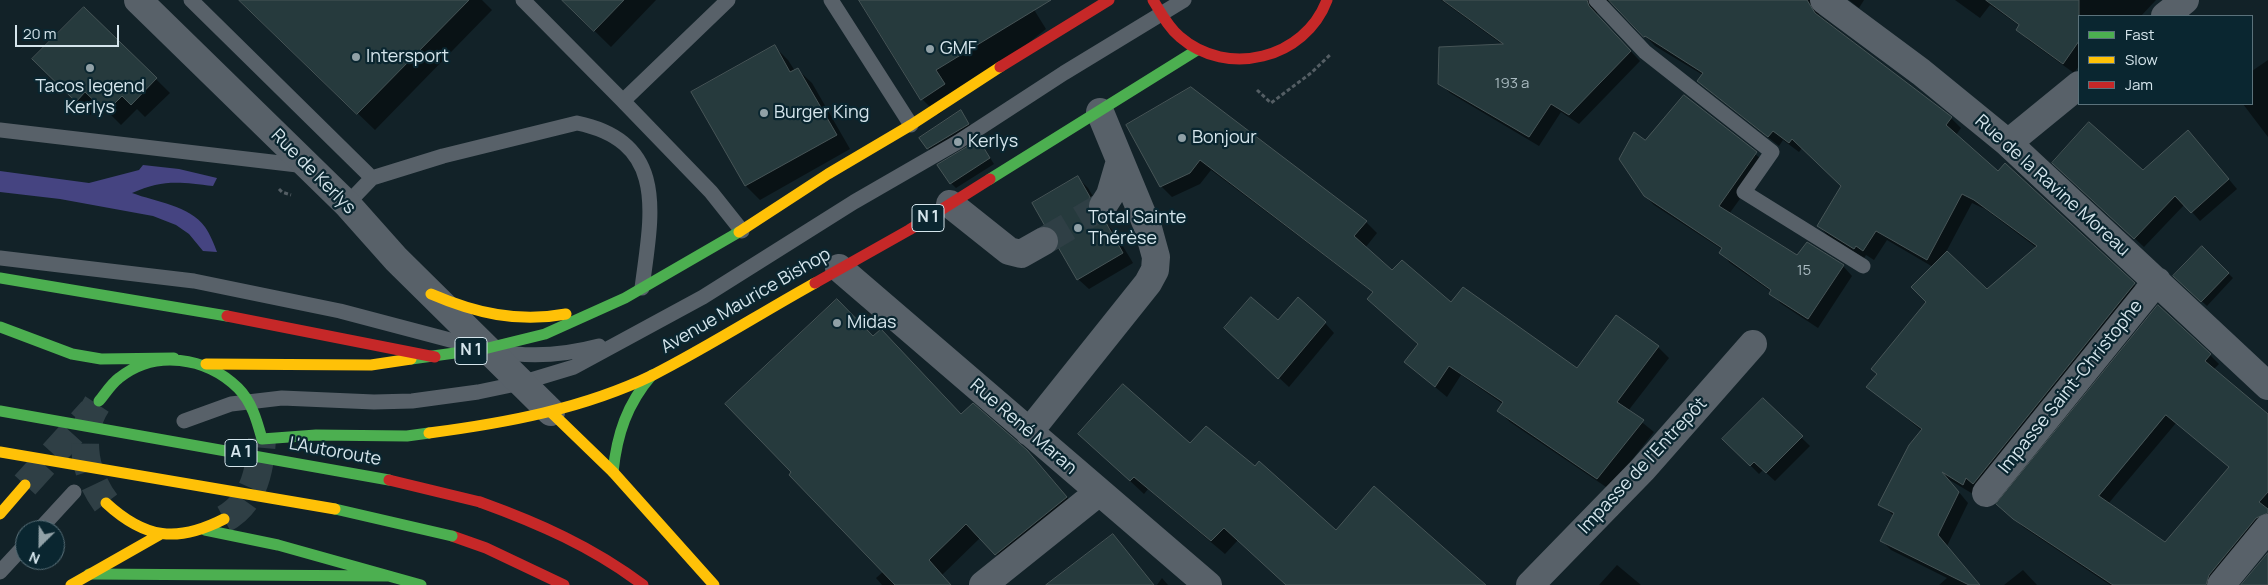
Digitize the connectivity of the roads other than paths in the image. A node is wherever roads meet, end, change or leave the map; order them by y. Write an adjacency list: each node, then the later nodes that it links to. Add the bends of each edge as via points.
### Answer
1 (138, 0): 23 (street, Rue de Kerlys)
2 (191, 0): 24 (lane)
3 (523, 0): 17 (lane)
4 (728, 0): 17 (lane)
5 (831, 0): 19 (lane)
6 (1109, 0): 19 (main road, N 1)
7 (1154, 0): 13 (main road)
8 (1184, 0): 13 (lane)
9 (1327, 0): 15 (main road, via 1311,27 1293,44 1271,55 1246,60 1229,59)
10 (1596, 0): 31 (lane, via 1645,52 1772,152 1744,192)
11 (1824, 0): 21 (street, Rue de la Ravine Moreau, via 1921,72)
12 (2185, 0): 14 (street)
13 (1160, 14): 15 (main road, via 1183,40); 39 (lane, via 703,297)
14 (2165, 15)
15 (1198, 50): 18 (main road, Avenue Maurice Bishop / N 1)
16 (2078, 86): 21 (street)
17 (624, 101): 28 (lane, via 711,192)
18 (1100, 112): 22 (street); 26 (main road, Avenue Maurice Bishop / N 1)
19 (911, 125): 28 (main road, N 1)
20 (0, 130): 23 (lane)
21 (2008, 143): 34 (street, Rue de la Ravine Moreau)
22 (1120, 161): 27 (street, via 1110,195); 53 (street, via 1148,228 1156,270)
23 (308, 166): 25 (street, Rue de Kerlys)
24 (372, 178): 25 (lane); 35 (lane, via 443,156 577,123 596,127 627,144 645,172 650,190 650,229)
25 (347, 204): 36 (street, Rue de Kerlys)
26 (950, 204): 29 (street, via 1009,251 1021,254); 32 (main road, Avenue Maurice Bishop / N 1)
27 (1103, 206)
28 (742, 230): 35 (main road, N 1)
29 (1044, 241)
30 (0, 258): 41 (lane, via 194,281 340,311)
31 (1863, 266)
32 (839, 268): 45 (main road, Avenue Maurice Bishop / N 1); 53 (street, Rue René Maran)
33 (0, 278): 42 (main road, via 184,308)
34 (2157, 281): 47 (street, Rue de la Ravine Moreau); 59 (street, Impasse Saint-Christophe)
35 (642, 288): 37 (main road, N 1)
36 (431, 294): 37 (main road, via 462,308 499,316 548,319); 41 (street, Rue de Kerlys)
37 (625, 298): 41 (main road, N 1, via 544,334)
38 (0, 326): 43 (main road, via 72,354 101,359)
39 (625, 339): 41 (lane, via 582,351 541,356); 46 (lane, via 574,366)
40 (1753, 344): 77 (street, Impasse de l'Entrepôt, via 1643,470)
41 (484, 348): 42 (main road, N 1); 46 (street, Rue de Kerlys)
42 (436, 357): 44 (main road, N 1, via 371,365)
43 (174, 358): 44 (main road); 48 (main road, via 149,362 125,372)
44 (202, 364): 49 (main road, via 221,372)
45 (652, 375): 51 (main road, Avenue Maurice Bishop / N 1); 55 (main road, via 630,403 620,427)
46 (520, 383): 49 (lane, via 412,400 374,402 282,398); 51 (street, Rue de Kerlys)
47 (2268, 386)
48 (99, 401)
49 (250, 402): 51 (main road, Avenue Maurice Bishop / N 1, via 262,439 316,435 407,436 505,423); 52 (lane, via 231,404)
50 (0, 411): 73 (main road, L'Autoroute / A 1, bridge, via 370,476 480,502 530,520 588,547)
51 (551, 412): 55 (main road)
52 (184, 421)
53 (1029, 432): 58 (street, Rue René Maran)
54 (0, 452): 72 (main road, A 1, bridge, via 356,513 452,536 486,548)
55 (613, 472): 74 (main road)
56 (25, 485): 61 (main road)
57 (74, 492): 63 (lane)
58 (1098, 492): 75 (street); 76 (street, Rue René Maran)
59 (1986, 493)
60 (106, 504): 66 (main road, via 129,524)
61 (0, 514)
62 (224, 519): 65 (main road)
63 (48, 520)
64 (2268, 528): 78 (street)
65 (206, 530): 66 (main road); 69 (main road, via 278,545)
66 (159, 535): 70 (main road)
67 (15, 556): 68 (lane)
68 (0, 572)
69 (389, 576): 70 (main road); 71 (main road)
70 (84, 581)
71 (421, 585)
72 (564, 585)
73 (643, 585)
74 (714, 585)
75 (983, 585)
76 (1208, 585)
77 (1530, 585)
78 (2221, 585)

